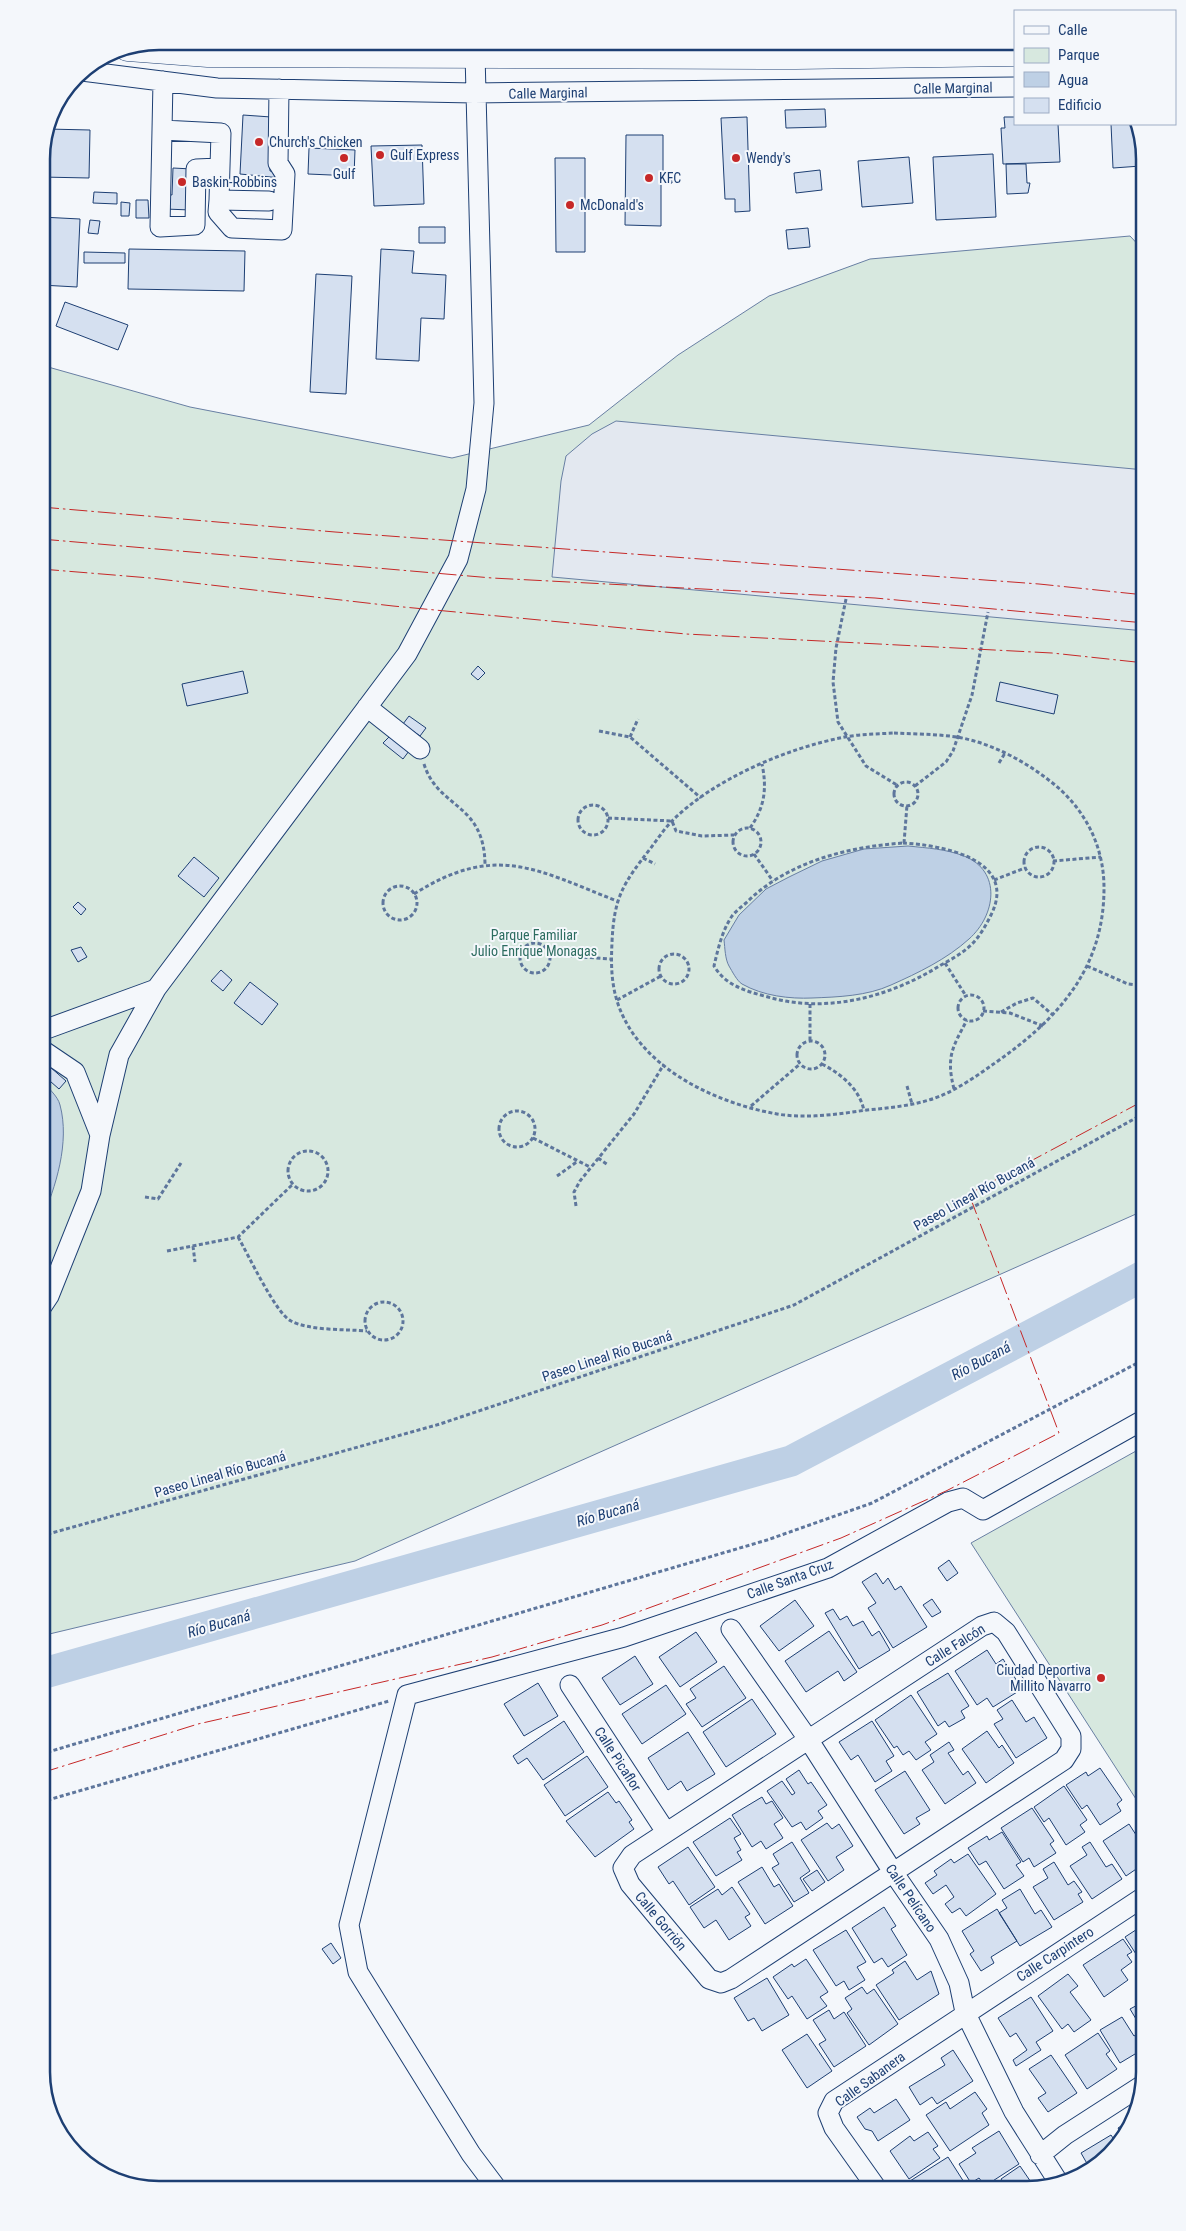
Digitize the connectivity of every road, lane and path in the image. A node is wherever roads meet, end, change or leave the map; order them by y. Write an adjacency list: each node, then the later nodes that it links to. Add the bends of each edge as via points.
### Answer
1 (166, 50): 4 (highway)
2 (140, 52): 6 (street)
3 (1014, 52): 4 (highway)
4 (475, 54): 9 (street)
5 (92, 72): 6 (street, Calle Marginal)
6 (155, 80): 8 (street, Calle Marginal, via 217,88); 10 (street)
7 (1014, 87): 9 (street, Calle Marginal)
8 (278, 89): 9 (street, Calle Marginal); 12 (street, via 278,163 285,174 282,230 232,228 218,212)
9 (474, 93): 16 (street, via 484,403 476,489 458,559 407,654)
10 (162, 130): 11 (street, via 221,134); 11 (street, via 160,227 195,225 196,169)
11 (219, 168): 12 (street)
12 (219, 200): 13 (street)
13 (269, 201)
14 (846, 599): 20 (path, via 833,682 838,722)
15 (988, 612): 21 (path, via 972,695)
16 (367, 707): 22 (street); 52 (street)
17 (638, 719): 19 (path)
18 (599, 732): 19 (path)
19 (630, 737): 28 (path)
20 (846, 737): 21 (path, via 894,733); 25 (path); 26 (path, via 866,766)
21 (957, 737): 23 (path); 27 (path, via 946,762)
22 (420, 749): 39 (path, via 429,779 472,819 482,840)
23 (1005, 753): 24 (path); 36 (path, via 1028,764 1064,792 1089,823)
24 (998, 763)
25 (762, 764): 28 (path); 32 (path, via 765,798)
26 (897, 785): 27 (path, via 904,782); 29 (path, via 894,792 896,800)
27 (914, 786): 29 (path, via 917,796 913,803)
28 (701, 798): 31 (path)
29 (907, 805): 34 (path)
30 (608, 818): 30 (path, via 604,809 590,805 578,814 577,824 588,835 598,835 606,828); 31 (path)
31 (672, 821): 33 (path, via 676,831 702,836); 37 (path)
32 (750, 828): 33 (path, via 741,829); 35 (path, via 760,838 760,847)
33 (734, 835): 35 (path, via 732,844 736,852 745,856)
34 (904, 843): 42 (path, via 953,849 978,861); 43 (path, via 843,851)
35 (754, 854): 43 (path)
36 (1100, 857): 38 (path); 49 (path, via 1104,866 1104,904)
37 (643, 858): 40 (path); 45 (path, via 628,876)
38 (1053, 861): 41 (path, via 1051,871 1042,877 1032,876); 41 (path, via 1046,849 1033,848 1024,858)
39 (485, 864): 44 (path, via 432,883); 45 (path, via 524,866)
40 (655, 864)
41 (1025, 868): 42 (path)
42 (994, 880): 48 (path, via 997,899 984,928 974,943)
43 (773, 881): 55 (path, via 733,916 718,946 714,966 721,978 737,987 791,1003)
44 (414, 894): 44 (path, via 404,886 394,887 384,899 385,909 393,918 410,917 416,908)
45 (617, 901): 47 (path)
46 (551, 955): 46 (path, via 545,947 532,943 521,953 520,962 526,971 537,974 546,970); 47 (path)
47 (611, 958): 54 (path, via 610,973)
48 (945, 963): 53 (path); 55 (path, via 905,985 875,996)
49 (1088, 966): 51 (path); 58 (path)
50 (661, 976): 50 (path, via 668,982 681,982 688,971 686,961 679,955 668,956 661,962); 54 (path)
51 (1136, 985)
52 (156, 989): 61 (street); 73 (street, via 119,1056)
53 (966, 996): 56 (path, via 978,997); 59 (path, via 959,1001 958,1009 961,1017)
54 (617, 1000): 64 (path, via 647,1050)
55 (810, 1004): 62 (path)
56 (983, 1011): 57 (path); 59 (path, via 977,1019)
57 (1001, 1012): 58 (path, via 1033,998); 60 (path, via 1024,1017)
58 (1053, 1015): 60 (path)
59 (967, 1020): 68 (path, via 950,1053)
60 (1043, 1026): 68 (path, via 1027,1041)
61 (50, 1028)
62 (810, 1041): 65 (path, via 797,1049 796,1058); 66 (path, via 818,1043 824,1050)
63 (50, 1055): 73 (street, via 75,1072)
64 (664, 1064): 70 (path, via 711,1095); 75 (path, via 634,1114)
65 (800, 1064): 66 (path, via 810,1070); 70 (path)
66 (822, 1064): 71 (path, via 850,1085)
67 (907, 1086): 69 (path)
68 (954, 1089): 69 (path)
69 (912, 1104): 71 (path)
70 (751, 1106): 71 (path, via 778,1114 825,1116)
71 (864, 1111)
72 (1136, 1118): 92 (path, Paseo Lineal Río Bucaná, via 794,1306 440,1424)
73 (100, 1135): 88 (street, via 91,1191)
74 (533, 1138): 74 (path, via 532,1121 524,1113 512,1112 502,1119 500,1136 508,1145 519,1147); 76 (path)
75 (598, 1158): 78 (path); 79 (path)
76 (578, 1161): 79 (path); 80 (path)
77 (181, 1163): 82 (path, via 158,1199)
78 (608, 1164)
79 (590, 1167): 83 (path, via 574,1192)
80 (557, 1176)
81 (293, 1184): 81 (path, via 304,1190 321,1185 327,1174 321,1156 309,1152 292,1159 288,1172); 84 (path)
82 (145, 1197)
83 (576, 1206)
84 (238, 1237): 85 (path); 89 (path, via 271,1296 290,1321)
85 (193, 1246): 86 (path); 87 (path)
86 (167, 1251)
87 (195, 1262)
88 (50, 1294)
89 (367, 1331): 89 (path, via 376,1339 394,1337 402,1328 402,1316 388,1303 376,1304 367,1313)
90 (1136, 1364): 97 (path, via 872,1503 757,1542)
91 (1136, 1424): 95 (street, Calle Santa Cruz, via 983,1510 963,1498 948,1502 828,1568 624,1638)
92 (50, 1533)
93 (731, 1629): 96 (street, Calle Pelícano)
94 (570, 1685): 99 (street, Calle Picaflor)
95 (407, 1695): 98 (path); 106 (street, via 349,1925 358,1972 471,2154)
96 (808, 1739): 99 (street, Calle Gorrión); 100 (street, Calle Pelícano); 100 (street, Calle Falcón, via 982,1626 994,1622 1006,1632 1071,1736 1071,1749 1064,1760)
97 (50, 1751)
98 (50, 1799)
99 (666, 1832): 100 (street, Calle Gorrión, via 632,1855 623,1868 630,1884 709,1979 721,1983)
100 (893, 1872): 102 (street, Calle Pelícano, via 939,1939 959,1983)
101 (1136, 1902): 102 (street, Calle Carpintero)
102 (965, 2012): 104 (street, Calle Pelícano, via 1014,2112); 107 (street, Calle Sabanera, via 834,2101 828,2113 834,2128)
103 (1134, 2090): 104 (street)
104 (1040, 2155): 105 (street, Calle Pelícano)
105 (1056, 2177)
106 (491, 2181)
107 (872, 2181)

